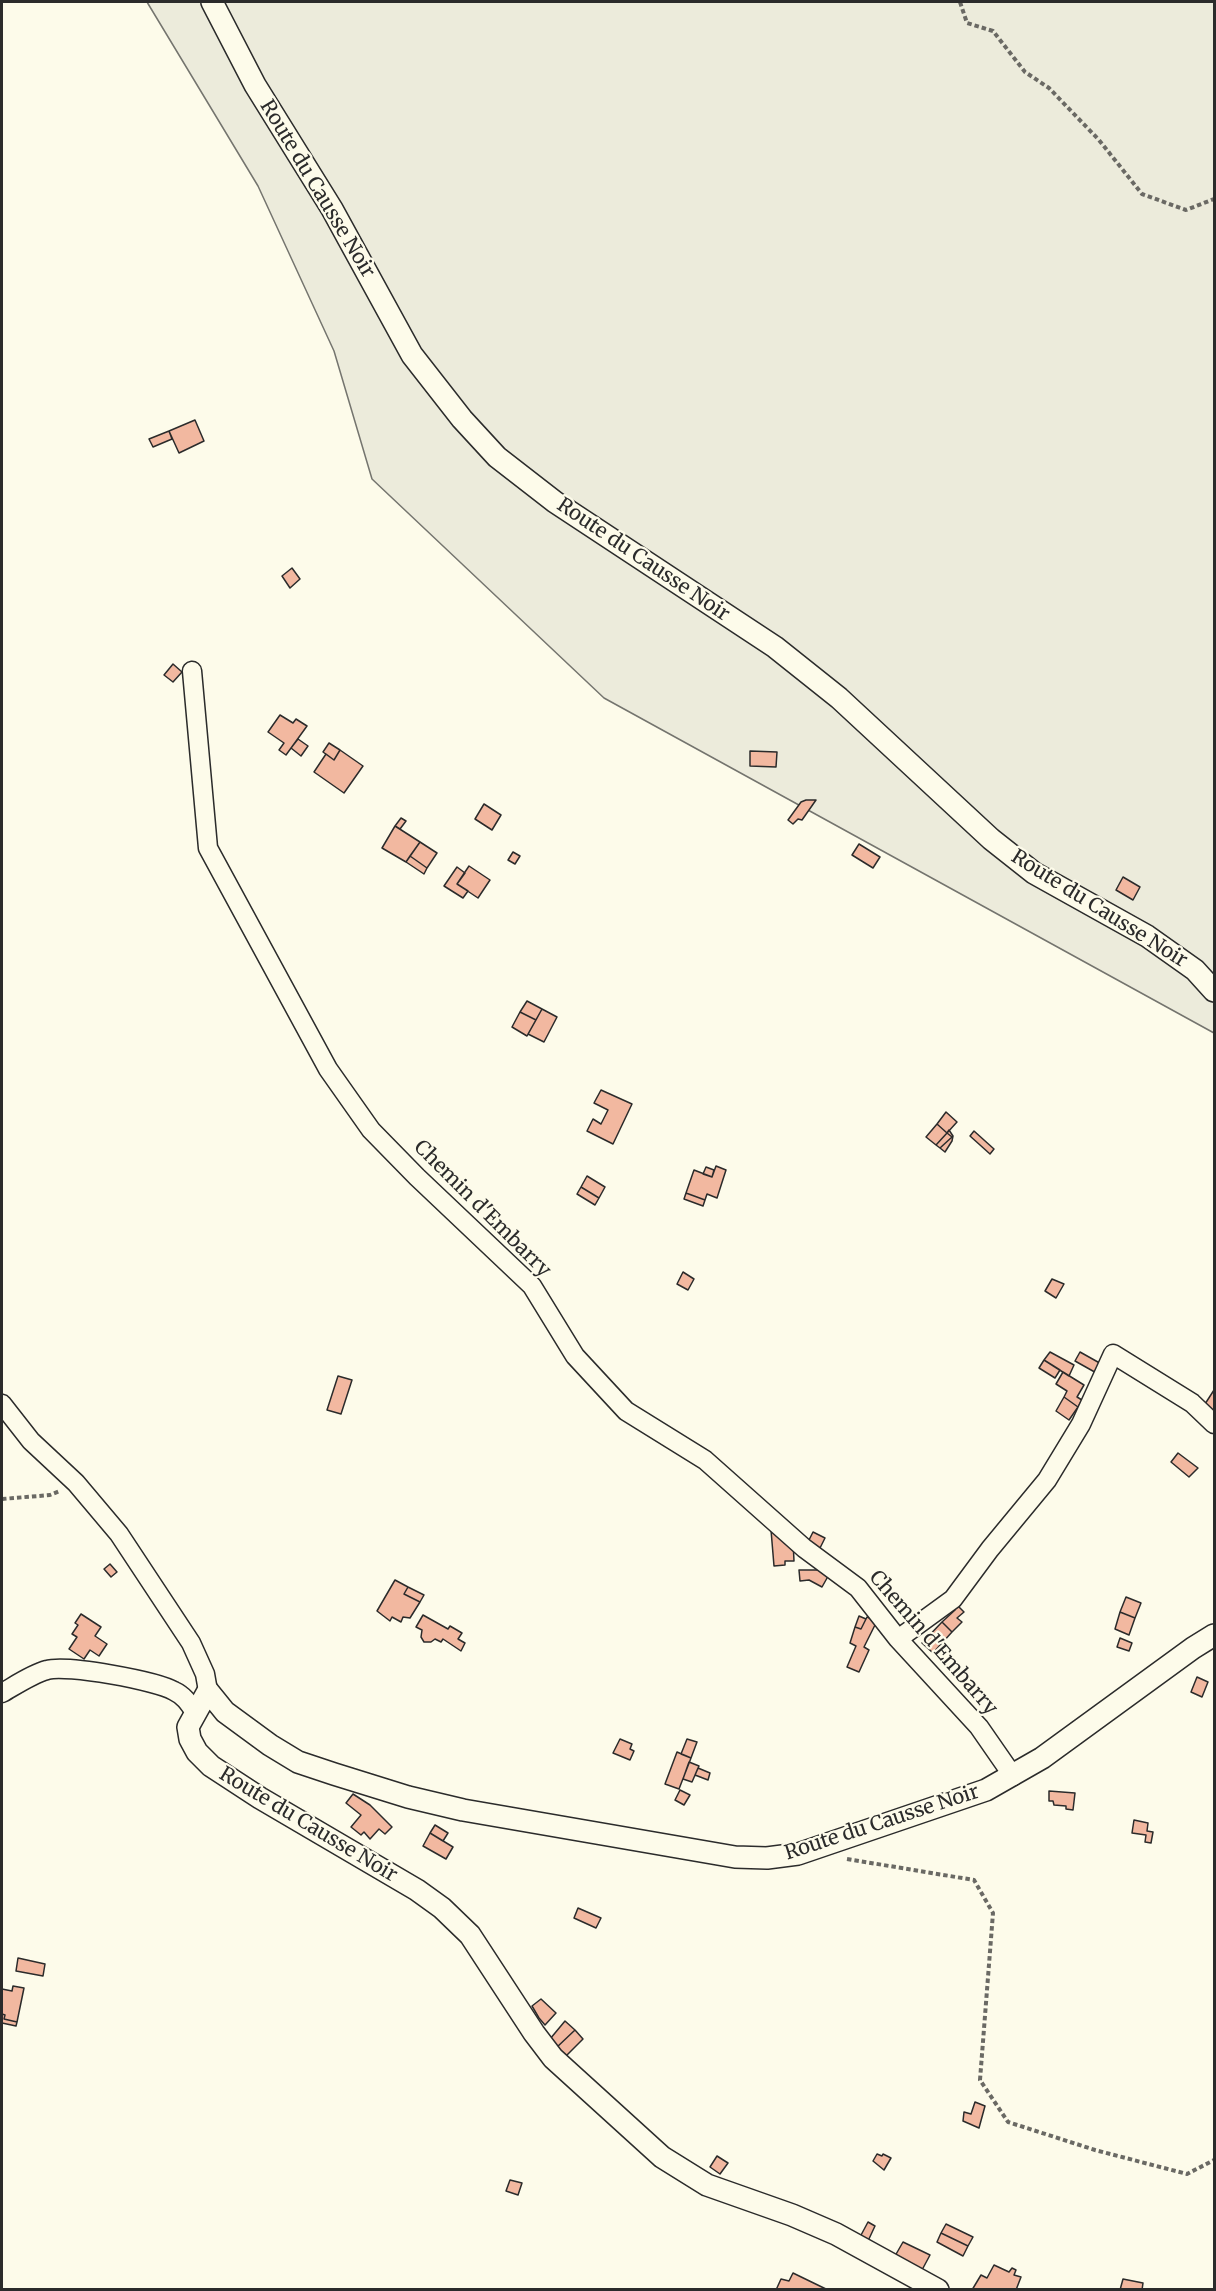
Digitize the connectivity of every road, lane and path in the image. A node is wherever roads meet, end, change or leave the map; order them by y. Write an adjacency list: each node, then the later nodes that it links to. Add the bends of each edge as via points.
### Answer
1 (212, 2): 5 (street, Route du Causse Noir, via 255,85 332,209 412,355 497,457 555,502 775,647 839,698 991,839 1034,873 1147,936 1195,970)
2 (960, 2): 3 (path, via 967,23 993,31 1025,72 1048,88 1099,140 1142,194 1186,210)
3 (1215, 200)
4 (192, 671): 11 (street, Chemin d'Embarry, via 208,848 327,1070 371,1130 532,1287 575,1356 626,1411 705,1460 804,1548 858,1588)
5 (1215, 991)
6 (2, 1404): 8 (street, via 31,1441)
7 (1215, 1424): 11 (street, via 1192,1403 1113,1354 1081,1424 1047,1480 952,1599)
8 (76, 1483): 9 (path, via 50,1496); 12 (street, via 119,1534 191,1643)
9 (2, 1499)
10 (1215, 1635): 15 (street, Route du Causse Noir)
11 (898, 1639): 15 (street, Chemin d'Embarry, via 979,1727)
12 (208, 1691): 14 (street, Route du Causse Noir); 15 (street, Route du Causse Noir, via 225,1712 270,1745 298,1762 334,1774 463,1810 735,1857 798,1854 986,1790)
13 (2, 1693): 14 (street, via 47,1669 68,1668 173,1690)
14 (196, 1714): 18 (street, Route du Causse Noir, via 188,1727 190,1739 211,1766 442,1908 470,1935 553,2058 662,2157 707,2185 836,2234)
15 (1013, 1776)
16 (845, 1859): 17 (path, via 974,1880 993,1913 980,2080 1008,2122 1187,2174)
17 (1215, 2160)
18 (938, 2289)

